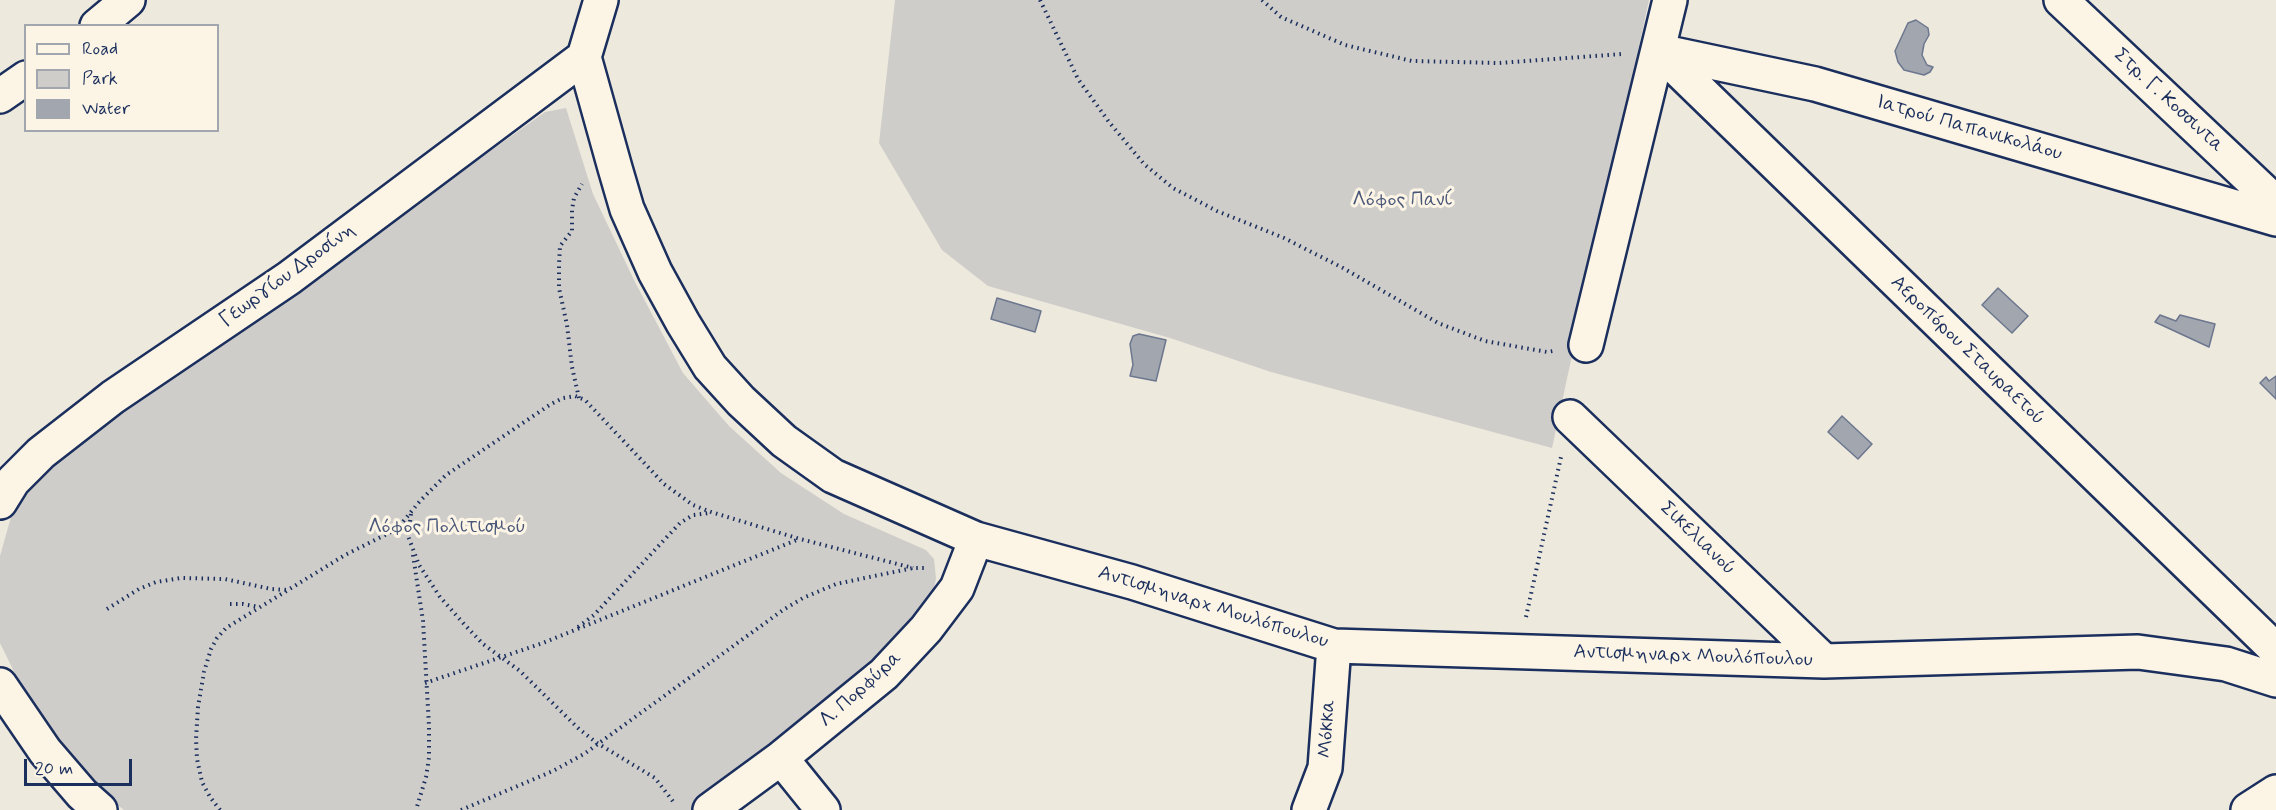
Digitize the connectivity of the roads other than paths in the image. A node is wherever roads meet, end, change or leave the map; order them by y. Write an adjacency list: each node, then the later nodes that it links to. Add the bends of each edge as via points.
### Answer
1 (128, 0): 5 (street)
2 (601, 0): 7 (street)
3 (1670, 0): 6 (street)
4 (2061, 0): 10 (street, Στρ. Γ. Κοσσιντα)
5 (99, 24)
6 (1659, 51): 11 (street, Ιατρού Παπανικολάου, via 1815,84); 12 (street); 17 (street, Αεροπόρου Σταυραετού)
7 (584, 57): 14 (street, Γεωργίου Δροσίνη, via 289,278 113,397 41,453 13,481); 15 (street, Αντισμηναρχ Μουλόπουλου, via 627,209 655,272 710,368 784,441 832,476)
8 (24, 79): 9 (street)
9 (0, 96)
10 (2276, 203)
11 (2276, 219)
12 (1586, 345)
13 (1570, 417): 18 (street, Σικελιανού)
14 (0, 502)
15 (976, 539): 16 (street, Αντισμηναρχ Μουλόπουλου, via 1132,582); 21 (street, Λ. Πορφύρα, via 957,588 926,629 884,674)
16 (1334, 646): 18 (street, Αντισμηναρχ Μουλόπουλου); 26 (street, Μόκκα, via 1325,768)
17 (2276, 650)
18 (1824, 661): 19 (street, Αντισμηναρχ Μουλόπουλου, via 2138,652 2226,664)
19 (2276, 680)
20 (0, 685): 23 (street, via 45,751)
21 (781, 758): 24 (street, Λ. Πορφύρα); 25 (street)
22 (2276, 792): 27 (street)
23 (100, 810)
24 (710, 810)
25 (823, 810)
26 (1309, 810)
27 (2248, 810)

